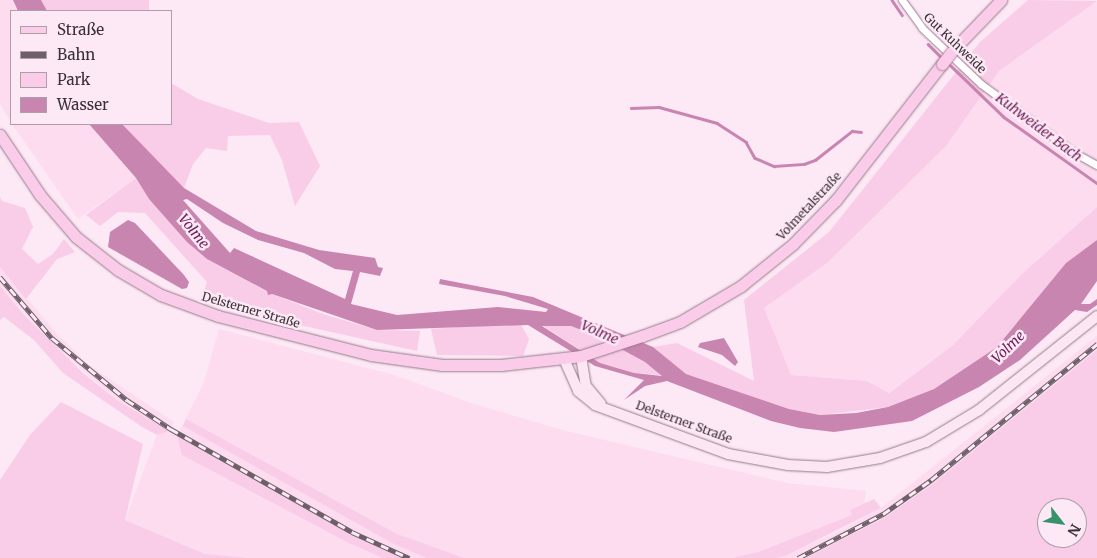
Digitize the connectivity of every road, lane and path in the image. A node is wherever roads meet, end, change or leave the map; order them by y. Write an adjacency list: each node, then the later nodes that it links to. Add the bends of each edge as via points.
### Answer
1 (902, 0): 4 (street, Gut Kuhweide, via 922,28 981,84 1075,153)
2 (1001, 0): 6 (main road, Volmetalstraße, bridge, via 952,51 836,200 760,273 708,307 642,336)
3 (0, 135): 7 (main road, Delsterner Straße, via 40,195 76,237 138,282 192,308 331,346 417,363 485,366)
4 (1097, 165)
5 (1097, 316): 8 (street, Delsterner Straße, via 979,410 946,431 901,452 840,466 788,465 754,460 700,445)
6 (581, 356): 7 (main road, Delsterner Straße); 8 (street, Delsterner Straße, via 590,394)
7 (564, 359): 8 (street, Delsterner Straße, via 569,377 584,398)
8 (606, 407)

